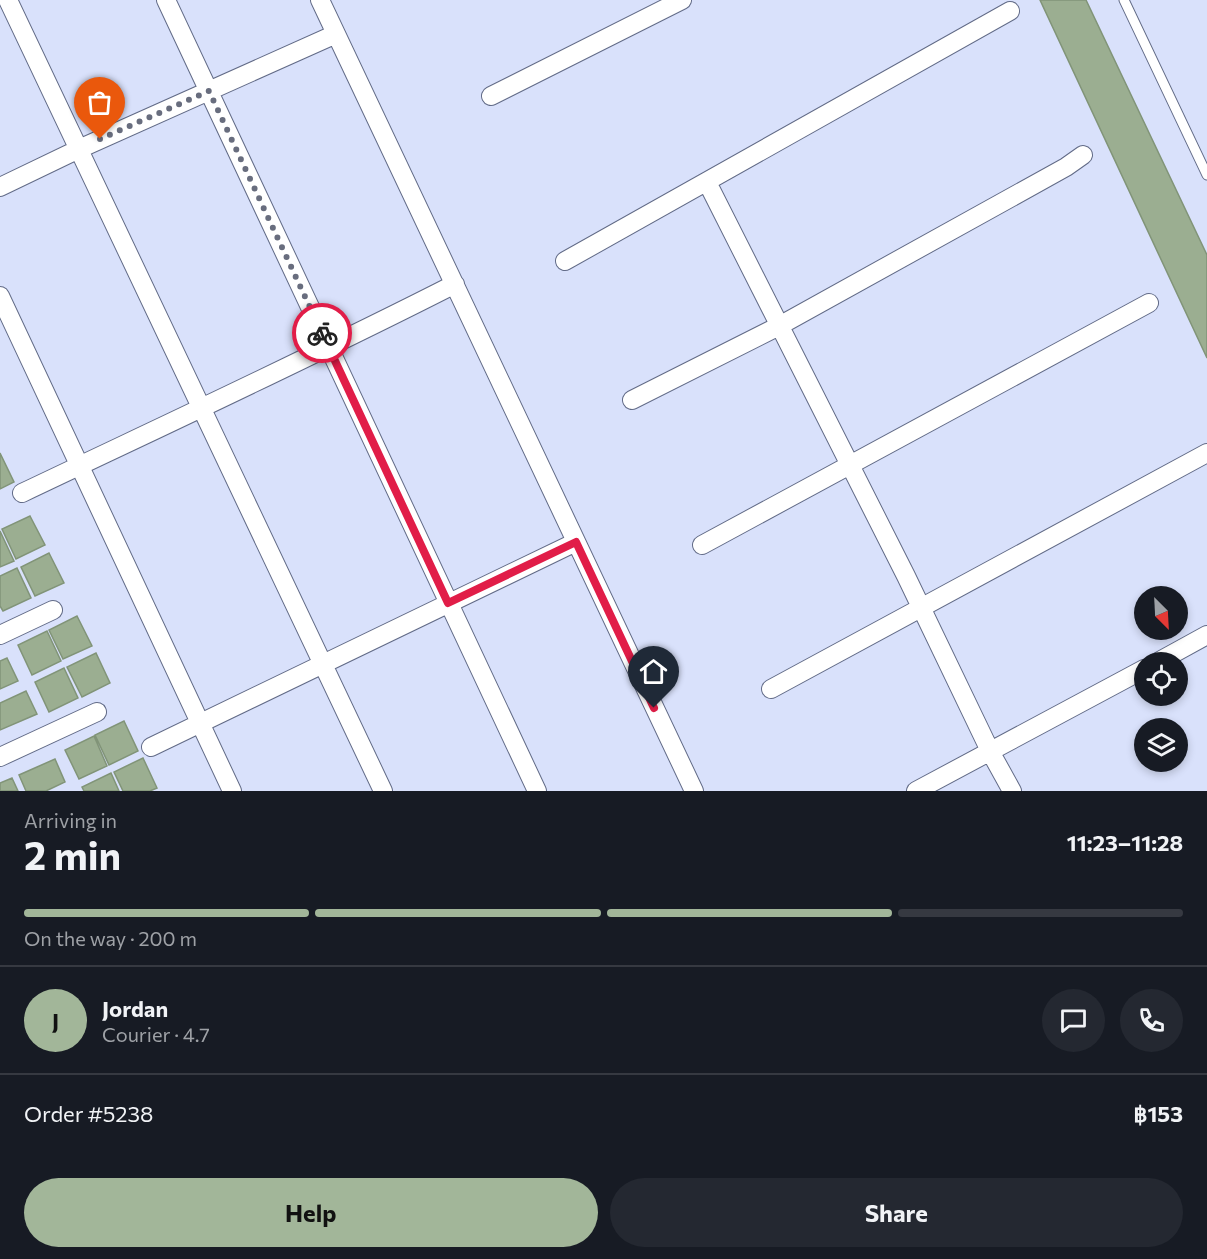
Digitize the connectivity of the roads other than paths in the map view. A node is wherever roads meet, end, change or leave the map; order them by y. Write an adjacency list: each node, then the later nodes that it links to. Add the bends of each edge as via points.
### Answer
1 (8, 0): 10 (street)
2 (166, 0): 8 (street)
3 (320, 0): 7 (street)
4 (682, 0): 9 (street)
5 (1124, 0): 12 (lane)
6 (1010, 10): 13 (street)
7 (336, 34): 8 (street); 16 (street)
8 (209, 91): 10 (street); 20 (street)
9 (491, 96)
10 (79, 149): 14 (street); 22 (street)
11 (1083, 155): 19 (street)
12 (1207, 175)
13 (707, 182): 15 (street); 19 (street)
14 (0, 187)
15 (565, 261)
16 (454, 284): 20 (street); 27 (street)
17 (0, 296): 24 (street)
18 (1149, 303): 25 (street)
19 (779, 326): 21 (street); 25 (street)
20 (329, 348): 22 (street); 29 (street)
21 (632, 400)
22 (201, 407): 24 (street); 35 (street)
23 (1207, 453): 30 (street)
24 (79, 466): 26 (street); 39 (street)
25 (850, 466): 28 (street); 30 (street)
26 (22, 493)
27 (576, 542): 29 (street); 46 (street)
28 (702, 545)
29 (448, 603): 35 (street); 45 (street)
30 (921, 608): 37 (street); 41 (street)
31 (53, 610): 32 (street)
32 (0, 635)
33 (1207, 635): 34 (street)
34 (1176, 652)
35 (322, 663): 39 (street); 44 (street)
36 (1134, 674): 41 (street)
37 (771, 689)
38 (97, 712): 42 (street)
39 (200, 723): 40 (street); 43 (street)
40 (151, 747)
41 (991, 753): 47 (street); 48 (street)
42 (0, 758)
43 (232, 791)
44 (383, 791)
45 (537, 791)
46 (694, 791)
47 (916, 791)
48 (1012, 791)

